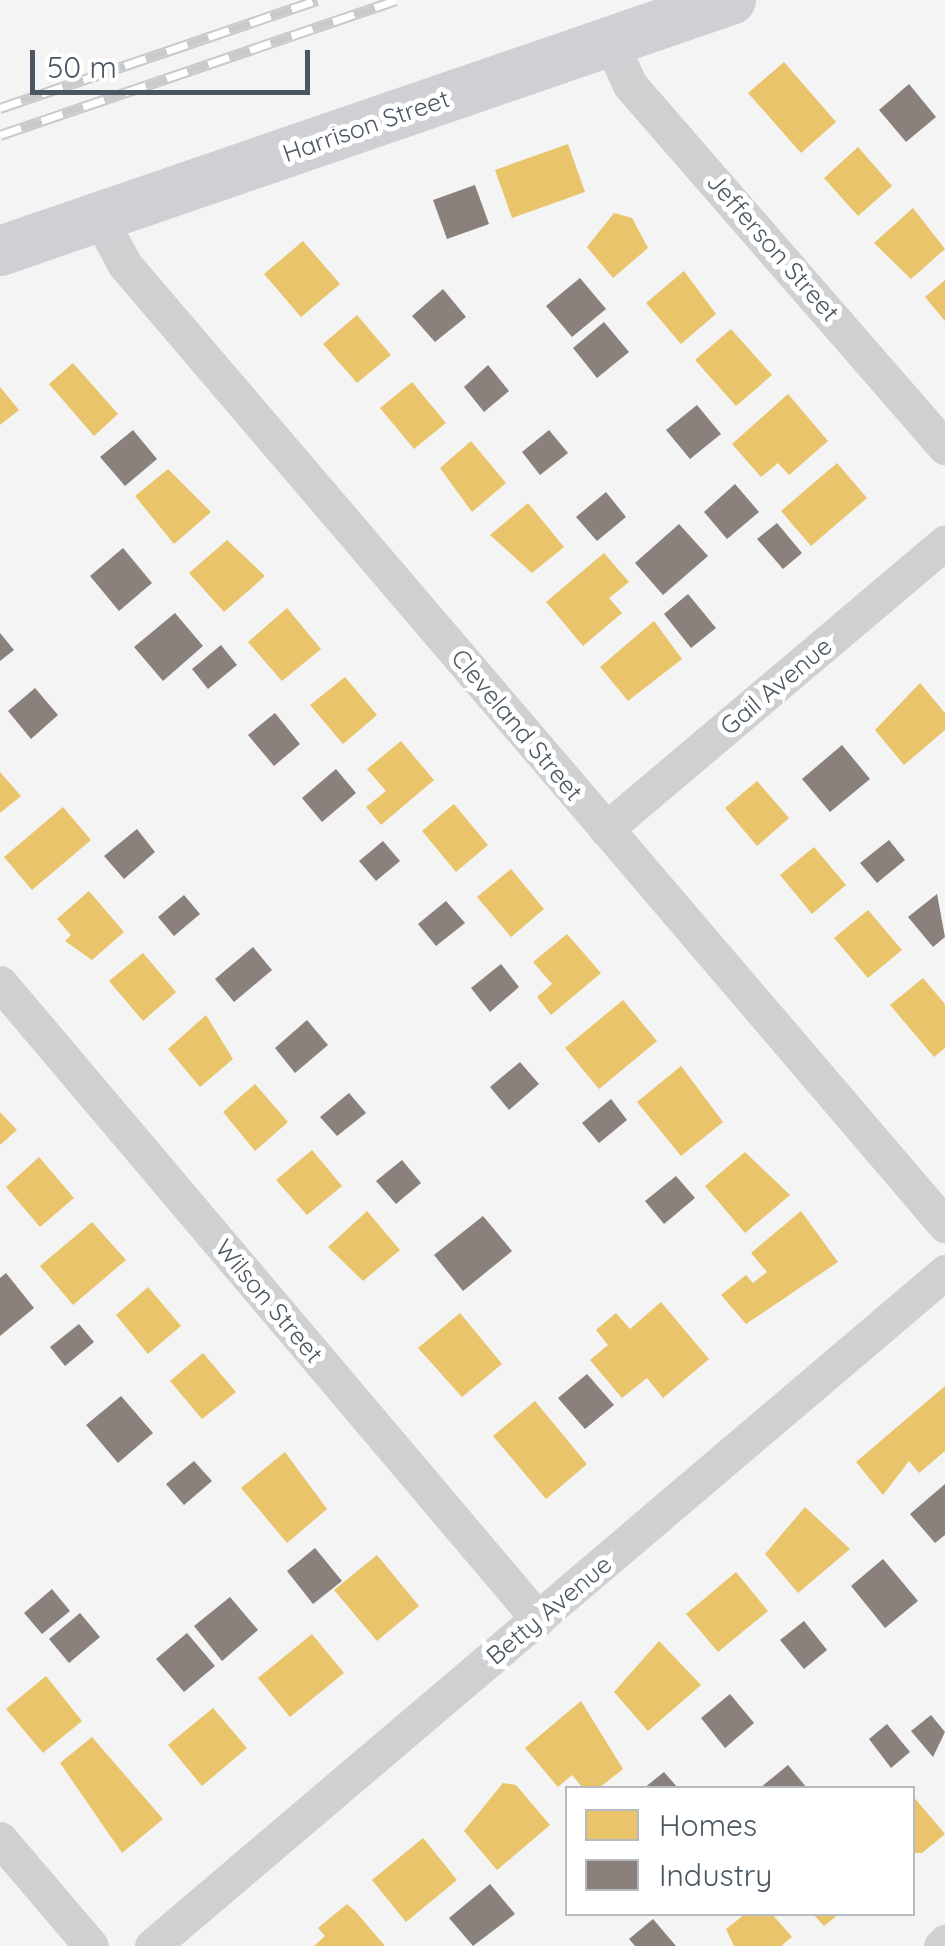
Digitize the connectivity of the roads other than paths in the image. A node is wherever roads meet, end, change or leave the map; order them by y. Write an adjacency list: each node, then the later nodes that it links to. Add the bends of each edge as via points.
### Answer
1 (731, 0): 2 (main road, Harrison Street)
2 (610, 41): 3 (main road, Harrison Street); 5 (street, Jefferson Street, via 630,85)
3 (99, 217): 4 (main road, Harrison Street); 7 (street, Cleveland Street, via 126,265)
4 (0, 251)
5 (945, 447)
6 (945, 543): 7 (street, Gail Avenue)
7 (606, 829): 9 (street, Cleveland Street)
8 (0, 983): 11 (street, Wilson Street)
9 (945, 1226)
10 (945, 1272): 11 (street, Betty Avenue)
11 (538, 1619): 14 (street, Betty Avenue)
12 (0, 1839): 13 (street)
13 (91, 1946)
14 (152, 1946)

